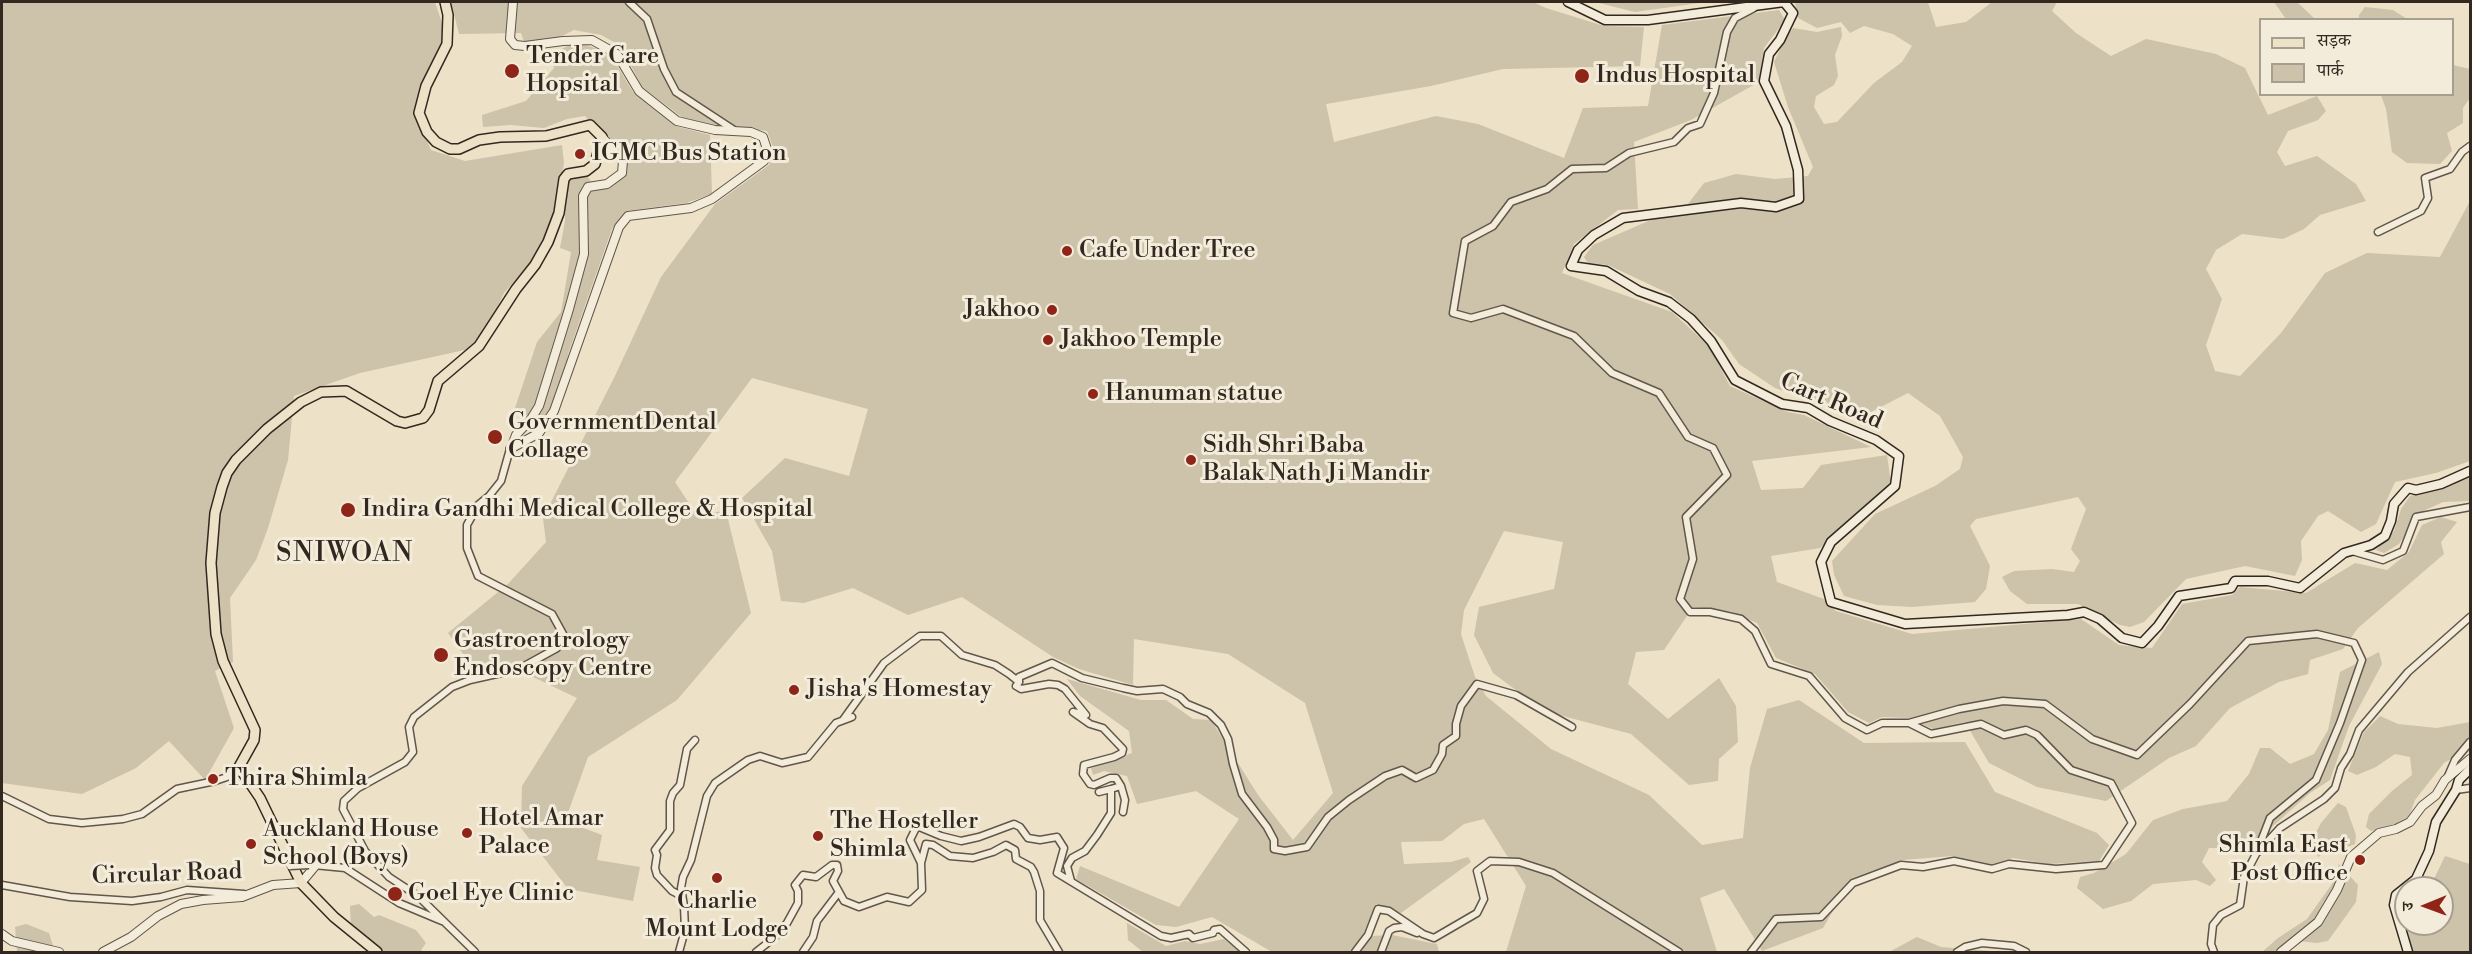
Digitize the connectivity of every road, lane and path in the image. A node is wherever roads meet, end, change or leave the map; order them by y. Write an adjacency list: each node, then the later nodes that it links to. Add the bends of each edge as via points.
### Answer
1 (445, 2): 7 (main road, via 447,44 426,86 419,113 436,142 459,149 479,140 546,136 590,125)
2 (513, 2): 6 (street, via 509,32 515,45 592,40 617,54 639,91 677,121)
3 (629, 2): 6 (street, via 647,19 676,93)
4 (1568, 2): 5 (main road, Cart Road, via 1605,20 1648,20)
5 (1755, 7): 13 (main road, Cart Road, via 1784,2 1793,13 1770,54 1764,81 1786,126 1798,170 1799,199 1776,207 1741,202 1623,218 1594,235 1578,250 1571,266 1605,271 1639,291 1669,302 1711,341 1735,380 1782,404 1808,408 1876,440 1899,456 1895,486 1831,542 1821,562 1831,602 1905,624 2084,612 2100,619 2122,638 2142,643 2179,597 2230,588 2235,581 2268,581 2300,588); 18 (street, via 1735,18 1727,32 1714,93 1700,124 1688,128 1674,142 1629,153 1606,168 1572,169 1547,189 1511,202 1493,226 1465,241 1453,313 1471,318 1503,309 1574,336 1612,373 1659,393 1688,437 1713,448 1727,476 1686,517 1693,559 1680,599 1690,612 1741,619 1755,631 1772,664 1809,676 1845,718 1867,730 1882,723)
6 (734, 130): 10 (street, via 763,137 764,161 712,199 691,208 628,216 619,227 554,411 539,433)
7 (602, 137): 10 (street, via 623,161 622,173 608,184 588,187 583,196 584,254 569,309 539,406); 23 (main road, via 595,164 564,179 559,213 535,266 479,346 438,381 423,418 397,421 346,391 321,392 267,429 227,473 215,513 211,563 216,634 223,661 255,730 254,740)
8 (2470, 146): 9 (street, via 2450,169 2425,178 2428,198 2421,211)
9 (2378, 232)
10 (510, 449): 43 (street, via 501,482 478,505 467,525 467,548 478,576 552,614 563,634 557,648 519,669 452,687 414,717 409,727 413,752 405,762 358,788 344,801 343,809 365,850 389,877 418,896)
11 (2470, 471): 13 (main road, Cart Road, via 2441,484 2408,488 2394,504 2385,536)
12 (2470, 507): 13 (street, via 2416,517 2403,551 2383,560)
13 (2351, 551)
14 (2470, 617): 33 (street, via 2408,672 2359,730 2335,788 2280,828)
15 (1019, 682): 17 (street, via 995,665 955,651 941,636 920,636 884,663); 19 (street, via 1019,677 1052,663 1082,678 1123,688 1163,689 1209,713 1228,739 1242,794 1267,827 1274,849 1285,851 1307,847 1328,817 1385,776 1402,770 1416,778 1433,770 1443,745 1456,735 1461,706 1478,684 1516,696); 26 (street, via 1016,686 1021,689 1039,684 1059,685 1071,694 1086,715 1073,712 1102,728 1123,749 1119,755 1084,765 1083,774 1090,784 1116,778)
16 (852, 717): 17 (street)
17 (843, 720): 42 (street, via 830,729 808,757 782,763 760,756 715,783 706,796 691,860 683,877)
18 (1909, 723): 33 (street, via 2003,701 2045,704 2092,740 2137,755 2248,641 2317,634 2354,643 2362,660 2316,780 2270,818); 58 (street, via 1931,734 1981,724 2004,735 2026,730 2037,735 2071,770 2111,783 2132,823 2104,865 2056,870 2009,864 1992,869 1954,861 1923,867 1901,866 1852,883 1821,917 1776,919)
19 (1572, 727)
20 (695, 740): 42 (street, via 687,749 680,785 670,801 670,830 655,850 657,875 678,894)
21 (2470, 742): 25 (street, via 2455,760)
22 (2470, 759): 25 (street)
23 (239, 767): 31 (street, via 215,782 177,789 142,814 123,819 82,823 50,819); 38 (main road, via 260,798)
24 (2470, 769): 29 (main road, via 2459,780)
25 (2448, 777): 62 (street, via 2410,822 2379,833 2351,857 2318,921)
26 (1121, 786): 28 (street); 32 (street)
27 (2470, 788): 29 (street)
28 (1112, 789): 30 (street); 37 (street, via 1111,813 1106,822 1067,866)
29 (2456, 790): 63 (main road, via 2436,822 2416,879 2396,895 2394,906)
30 (1099, 792)
31 (2, 796)
32 (1123, 812)
33 (2256, 854): 61 (street, via 2244,877 2240,905 2212,925)
34 (921, 863): 37 (street, via 910,840 917,826 962,841 1014,824 1028,838 1057,837 1064,848 1057,873); 40 (street, via 922,890 909,902 887,897 859,907 844,901); 53 (street, via 926,844 933,844 950,856 973,858 1006,845 1015,850 1016,859 1034,872 1040,891 1041,924)
35 (312, 865): 36 (street, bridge); 38 (street); 43 (street, via 345,868 399,903)
36 (290, 866)
37 (1071, 882): 54 (street, via 1161,936 1189,934 1193,938 1220,929)
38 (301, 883): 41 (street, Circular Road, via 273,885); 48 (main road)
39 (2, 885): 41 (street, Circular Road, via 70,897 132,901 187,890)
40 (838, 892): 51 (street, via 833,881 837,865 816,877 802,875 795,885 798,903 787,923); 52 (street, via 817,921)
41 (248, 894): 47 (street, via 181,904)
42 (684, 906): 50 (street, via 685,930)
43 (446, 922): 49 (street)
44 (1423, 933): 55 (street, via 1389,911 1378,909); 56 (street, via 1394,928); 57 (street, via 1434,938 1477,913 1484,899 1477,871 1490,861 1519,862 1553,873)
45 (2, 934): 46 (street, via 12,941)
46 (59, 952)
47 (103, 952)
48 (377, 952)
49 (474, 952)
50 (679, 952)
51 (756, 952)
52 (803, 952)
53 (1059, 952)
54 (1246, 952)
55 (1356, 952)
56 (1381, 952)
57 (1679, 952)
58 (1752, 952)
59 (1957, 952): 60 (street, via 1982,943 2014,946)
60 (2026, 952)
61 (2214, 952)
62 (2281, 952)
63 (2408, 952)

